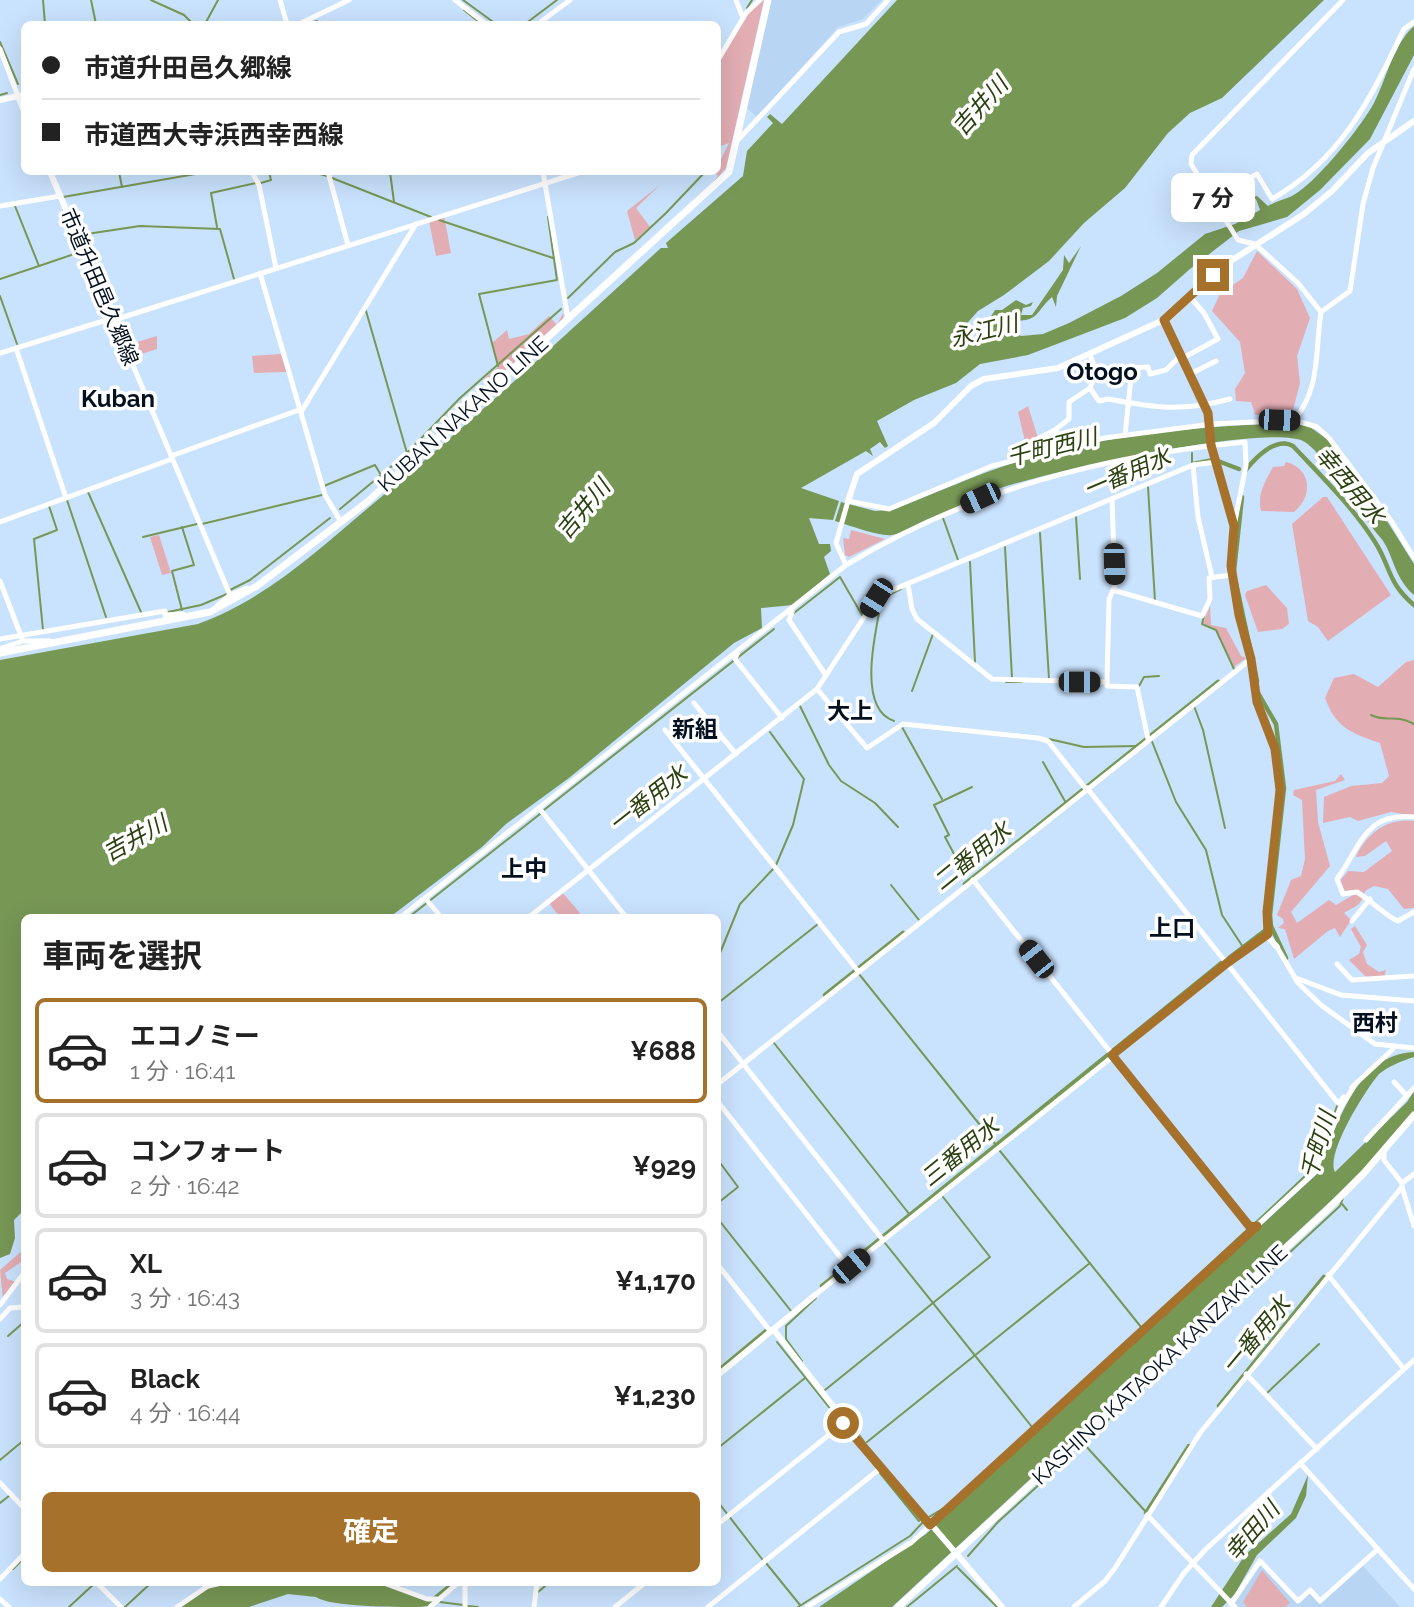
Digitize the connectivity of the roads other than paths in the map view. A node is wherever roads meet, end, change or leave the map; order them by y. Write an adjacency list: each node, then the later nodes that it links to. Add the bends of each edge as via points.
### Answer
1 (280, 0): 11 (street)
2 (349, 0): 12 (street)
3 (455, 0): 13 (street)
4 (570, 0): 14 (street)
5 (736, 0): 10 (street)
6 (760, 0): 10 (street)
7 (768, 0): 23 (main road, KUBAN NAKANO LINE)
8 (888, 0): 23 (street, via 866,24 839,32)
9 (1343, 0): 34 (street, via 1192,155 1191,164)
10 (742, 17): 17 (street)
11 (286, 21)
12 (305, 21)
13 (482, 21)
14 (542, 21)
15 (1414, 22): 34 (street, via 1404,29 1366,108 1340,142 1302,180 1272,199 1257,174 1233,188 1223,201)
16 (0, 49): 19 (street)
17 (721, 55)
18 (1414, 69): 22 (street)
19 (21, 95): 20 (street)
20 (0, 100)
21 (1414, 121): 24 (street)
22 (1387, 130): 24 (street); 25 (street)
23 (737, 141): 43 (main road, KUBAN NAKANO LINE, via 733,167 727,174)
24 (1381, 145): 25 (street); 41 (street, via 1363,205 1350,291)
25 (1368, 153): 37 (street, via 1304,214)
26 (51, 175): 32 (street, 市道升田邑久郷線)
27 (254, 175): 38 (street)
28 (329, 175): 36 (street)
29 (543, 175): 31 (street)
30 (570, 175): 31 (street)
31 (544, 182): 35 (street); 43 (street)
32 (61, 197): 33 (street); 42 (street, 市道升田邑久郷線)
33 (0, 206)
34 (1225, 219): 37 (street, via 1238,240)
35 (414, 224): 36 (street); 57 (street)
36 (348, 244): 38 (street)
37 (1255, 244): 40 (street, via 1223,266); 41 (street)
38 (276, 267): 39 (street)
39 (260, 273): 42 (street); 57 (street)
40 (1191, 298): 44 (street); 48 (street, via 1219,339)
41 (1321, 312): 58 (street, via 1309,401)
42 (113, 318): 45 (street); 65 (street, 市道升田邑久郷線)
43 (568, 319): 72 (main road, KUBAN NAKANO LINE)
44 (1164, 320): 47 (street); 48 (street)
45 (17, 349): 46 (street); 68 (street)
46 (0, 354)
47 (1090, 355): 52 (street); 70 (street, via 1058,368 984,379 934,423 857,474)
48 (1180, 358): 50 (street, via 1161,373 1150,374 1148,367); 51 (street)
49 (1216, 361): 51 (street)
50 (1132, 369): 52 (street); 55 (street)
51 (1190, 374): 56 (street)
52 (1099, 378): 53 (street)
53 (1090, 388): 55 (street, via 1099,401); 60 (street, via 1069,402 1069,419)
54 (1230, 399): 56 (street)
55 (1127, 402): 56 (street, via 1159,409); 61 (street)
56 (1205, 405): 59 (street)
57 (300, 411): 65 (street); 72 (street, via 328,505)
58 (1294, 420): 59 (street); 74 (street, via 1317,427 1329,438)
59 (1209, 425): 61 (street); 63 (street)
60 (1055, 430): 62 (street); 64 (street)
61 (1125, 435): 64 (street)
62 (1039, 438)
63 (1211, 444): 66 (street); 73 (street, via 1245,442 1246,465); 75 (street, via 1100,464 1004,489 895,536)
64 (1065, 446): 70 (street, via 992,466 889,509)
65 (172, 458): 68 (street); 82 (street, 市道升田邑久郷線)
66 (1216, 462): 67 (street); 73 (street)
67 (1193, 465): 69 (street); 77 (street)
68 (65, 497): 71 (street)
69 (1112, 499): 79 (street); 81 (street)
70 (848, 501): 75 (street, via 836,543)
71 (0, 522)
72 (341, 522): 80 (main road, KUBAN NAKANO LINE)
73 (1234, 526): 76 (street)
74 (1414, 558)
75 (846, 565): 83 (street)
76 (1231, 575): 77 (street); 85 (street)
77 (1211, 577): 81 (street, via 1210,599 1202,616)
78 (0, 580): 87 (street)
79 (906, 585): 93 (street, via 876,598); 94 (street, via 917,619 992,679)
80 (257, 586): 82 (street); 84 (main road, KUBAN NAKANO LINE)
81 (1113, 590): 94 (street)
82 (230, 595): 84 (street)
83 (793, 609): 91 (street); 93 (street, via 789,620)
84 (210, 612): 86 (main road, KUBAN NAKANO LINE)
85 (1239, 615): 92 (street)
86 (200, 616): 87 (street, via 165,615 165,611); 89 (main road, KUBAN NAKANO LINE)
87 (22, 638): 88 (street); 89 (street); 90 (street)
88 (0, 639)
89 (57, 643): 90 (main road, KUBAN NAKANO LINE)
90 (0, 651)
91 (738, 651): 97 (street, via 735,660); 104 (street)
92 (1251, 659): 99 (street); 100 (street, via 1257,702)
93 (825, 674): 95 (street)
94 (1107, 682): 99 (street, via 1107,686 1137,687)
95 (818, 687): 97 (street); 103 (street, via 867,748 903,724 1038,738 1048,741)
96 (694, 703): 101 (street)
97 (781, 717): 101 (street)
98 (664, 730): 102 (street)
99 (1148, 739): 103 (street)
100 (1275, 749): 116 (street, via 1280,790)
101 (735, 754): 102 (street)
102 (703, 778): 106 (street); 121 (street)
103 (1086, 788): 107 (street); 119 (street)
104 (541, 811): 106 (street); 109 (street)
105 (1414, 817): 108 (street, via 1394,816 1371,827 1337,879 1343,894 1357,892)
106 (588, 870): 113 (street); 114 (street)
107 (973, 880): 121 (street); 128 (street)
108 (1370, 899): 110 (street, via 1392,920); 115 (street)
109 (427, 900): 111 (street); 112 (street)
110 (1414, 912)
111 (406, 914)
112 (438, 914)
113 (533, 914)
114 (624, 914)
115 (1352, 921)
116 (1268, 937): 117 (street); 118 (street)
117 (1257, 941): 119 (street)
118 (1277, 947): 122 (street)
119 (1227, 963): 128 (street); 132 (street, via 1338,1103)
120 (1337, 964): 123 (street, via 1352,980)
121 (857, 970): 129 (street)
122 (1293, 976): 124 (street, via 1341,995); 127 (street, via 1321,1005 1369,1041)
123 (1414, 976)
124 (1414, 1002)
125 (721, 1036): 129 (street)
126 (1414, 1048): 127 (street)
127 (1393, 1049): 132 (street)
128 (1111, 1053): 142 (street); 143 (street)
129 (742, 1062): 130 (street); 143 (street)
130 (721, 1081)
131 (1394, 1082): 134 (street)
132 (1354, 1086): 142 (street, via 1339,1109 1314,1173)
133 (1414, 1088): 134 (street)
134 (1407, 1096): 137 (street)
135 (721, 1106): 144 (street)
136 (1414, 1115): 138 (main road, KASHINO KATAOKA KANZAKI LINE)
137 (1366, 1140)
138 (1384, 1150): 140 (street, via 1384,1160); 167 (main road, KASHINO KATAOKA KANZAKI LINE, via 1328,1209)
139 (1414, 1174): 140 (street)
140 (1402, 1185): 141 (street); 146 (street)
141 (1414, 1226)
142 (1253, 1227): 165 (street)
143 (882, 1238): 144 (street)
144 (848, 1266): 148 (street)
145 (721, 1269): 152 (street)
146 (1328, 1275): 154 (street); 156 (street)
147 (21, 1277): 149 (street)
148 (815, 1296): 152 (street)
149 (0, 1305)
150 (21, 1307): 151 (street, via 9,1308)
151 (0, 1319)
152 (771, 1330): 155 (street); 157 (street)
153 (1414, 1360): 154 (street)
154 (1409, 1368): 158 (street)
155 (721, 1372)
156 (1246, 1374): 158 (street); 163 (street, via 1193,1442)
157 (843, 1424): 160 (street); 164 (street)
158 (1317, 1449): 159 (street)
159 (1301, 1464): 166 (street); 169 (street)
160 (879, 1469): 165 (street); 188 (street)
161 (0, 1483): 162 (street)
162 (21, 1505)
163 (1147, 1516): 169 (street); 192 (street, via 1105,1581)
164 (721, 1522)
165 (930, 1524): 167 (street); 189 (street, via 912,1542)
166 (1378, 1549): 178 (street); 181 (street, via 1320,1601 1310,1590 1298,1601 1260,1561)
167 (955, 1554): 190 (main road, KASHINO KATAOKA KANZAKI LINE); 191 (street)
168 (21, 1557): 170 (street)
169 (1192, 1563): 181 (street); 193 (street)
170 (0, 1579)
171 (101, 1586): 184 (street)
172 (203, 1586): 185 (street)
173 (392, 1586): 180 (street)
174 (454, 1586): 180 (street)
175 (465, 1586): 182 (street)
176 (537, 1586): 186 (street)
177 (641, 1586): 187 (street)
178 (1414, 1589)
179 (0, 1599): 183 (street)
180 (433, 1602)
181 (1232, 1604)
182 (465, 1606)
183 (9, 1607)
184 (121, 1607)
185 (177, 1607)
186 (534, 1607)
187 (615, 1607)
188 (708, 1607)
189 (807, 1607)
190 (898, 1607)
191 (1002, 1607)
192 (1074, 1607)
193 (1161, 1607)

